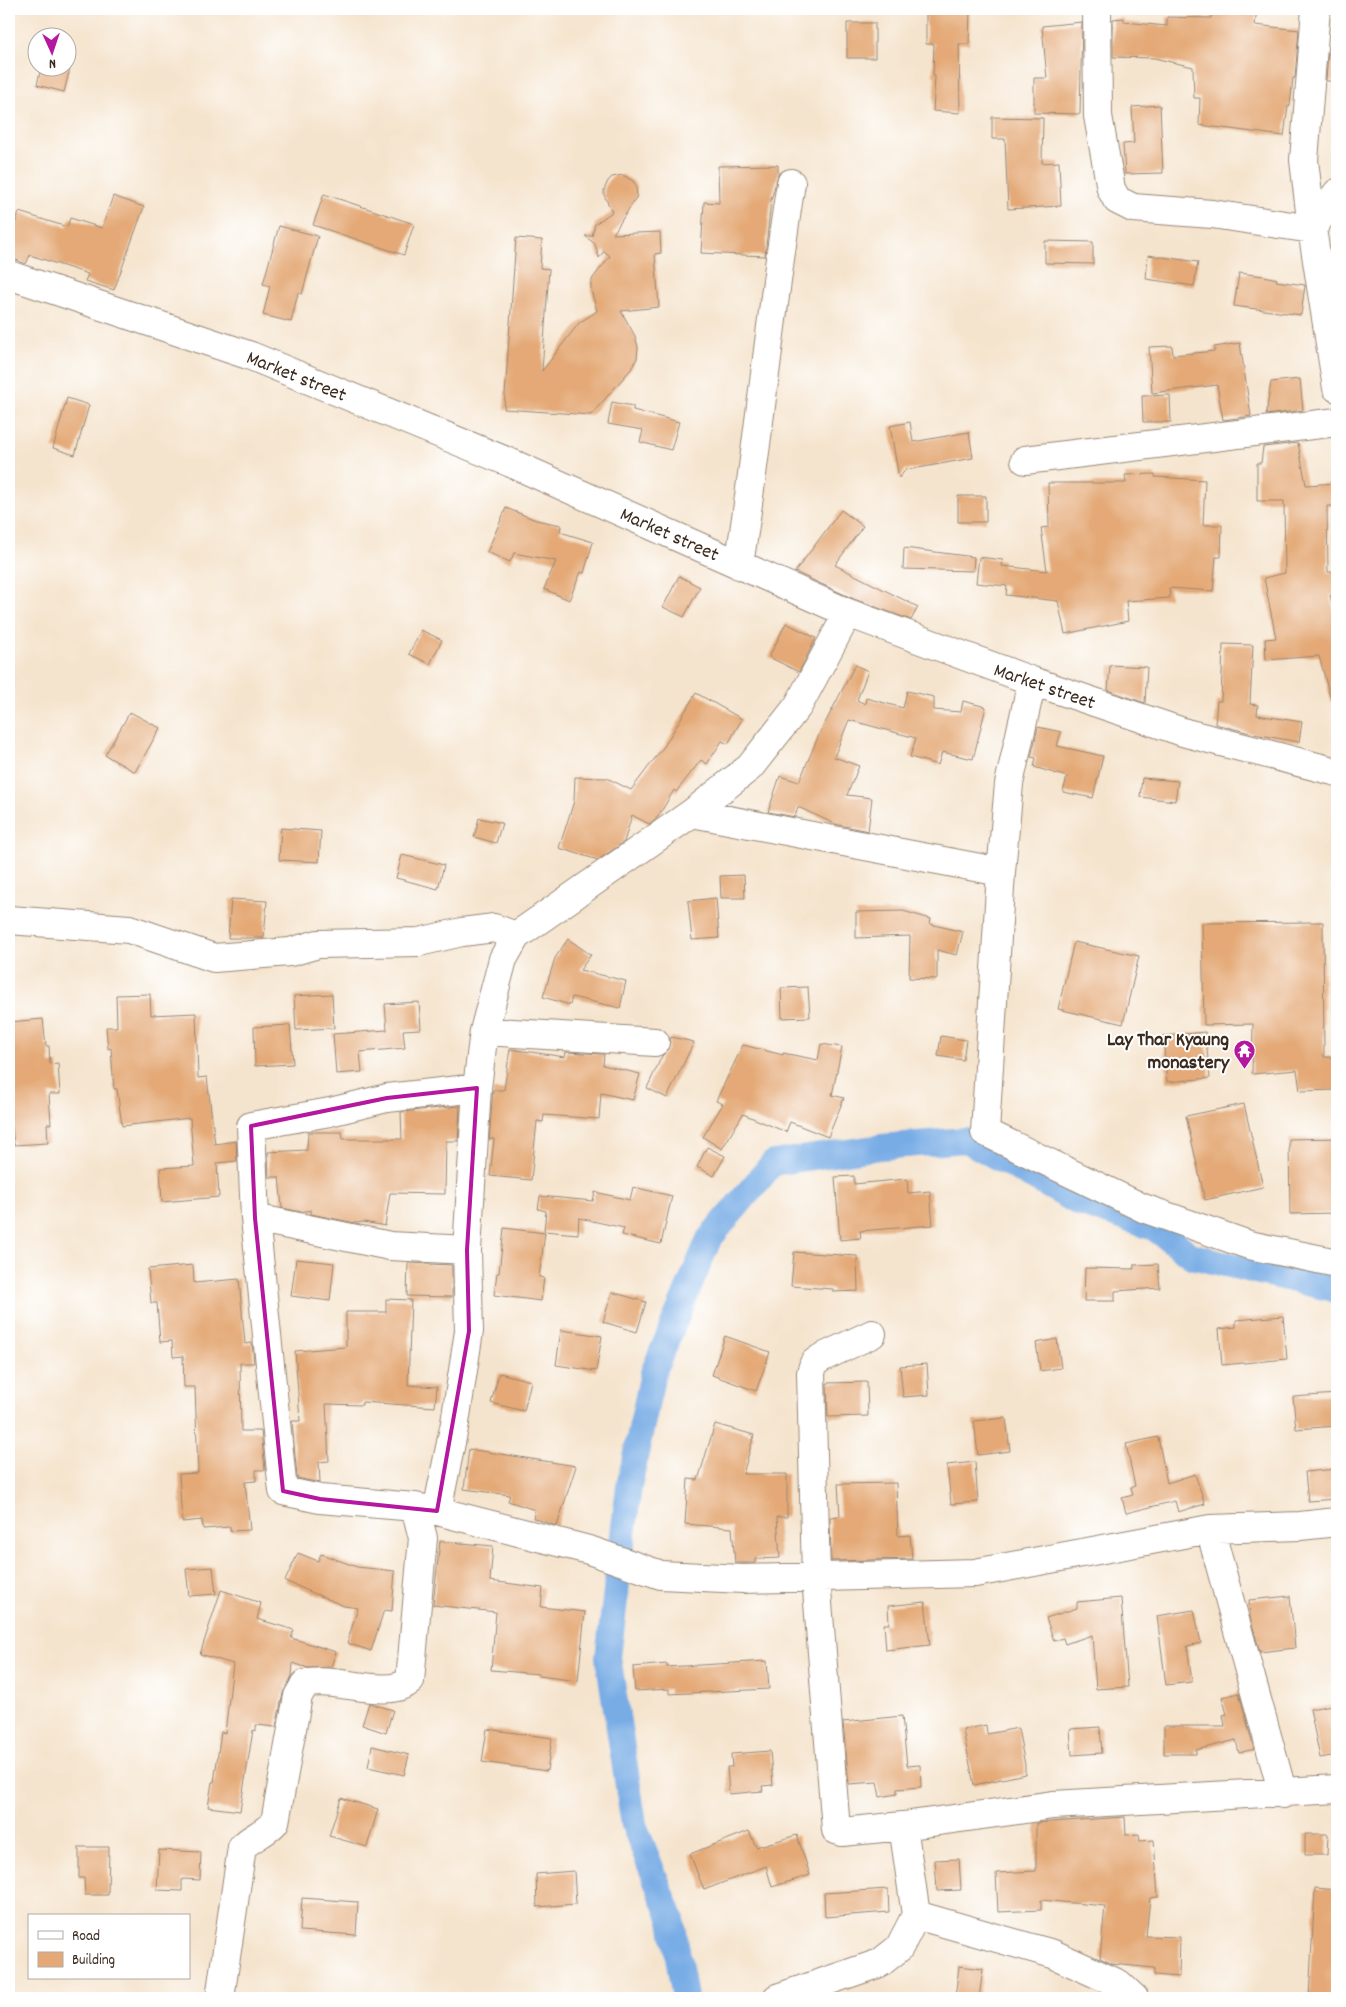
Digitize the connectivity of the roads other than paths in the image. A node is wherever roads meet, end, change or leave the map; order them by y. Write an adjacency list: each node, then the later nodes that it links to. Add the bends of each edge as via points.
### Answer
1 (1097, 9): 5 (street, via 1098,116 1111,189 1117,200 1133,208 1212,214)
2 (1316, 9): 5 (street, via 1304,160)
3 (791, 183): 10 (street, via 775,283)
4 (1337, 193): 5 (street)
5 (1312, 229): 7 (street)
6 (9, 275): 10 (street, Market street, via 251,356 511,463)
7 (1337, 388)
8 (1337, 422): 9 (street)
9 (1025, 460)
10 (740, 565): 11 (street, Market street)
11 (848, 613): 12 (street, Market street); 14 (street, via 798,706 750,767)
12 (1032, 681): 13 (street, Market street, via 1186,733); 15 (street, via 1009,784)
13 (1337, 772)
14 (692, 813): 15 (street); 17 (street)
15 (1001, 872): 23 (street, via 985,1132 1143,1208 1249,1245)
16 (9, 920): 17 (street, via 128,929 214,958 290,952 318,944 419,942 494,928)
17 (516, 936): 18 (street, via 503,959)
18 (484, 1031): 19 (street); 20 (street)
19 (655, 1042)
20 (477, 1088): 21 (street, via 387,1098 250,1126); 22 (street)
21 (255, 1218): 22 (street, via 390,1246); 25 (street, via 283,1491 320,1499)
22 (468, 1250): 25 (street, via 468,1331 455,1423)
23 (1337, 1263)
24 (872, 1334): 28 (street, via 814,1363 811,1373)
25 (426, 1509): 28 (street, via 589,1550 661,1576); 33 (street, via 410,1681 390,1689 317,1681 305,1684 298,1696 275,1822 242,1847)
26 (1337, 1522): 27 (street)
27 (1210, 1529): 28 (street, via 975,1573); 30 (street)
28 (816, 1577): 31 (street, via 836,1830)
29 (1337, 1789): 30 (street)
30 (1282, 1794): 31 (street, via 1053,1805)
31 (903, 1826): 32 (street)
32 (916, 1915): 34 (street, via 899,1948 880,1963); 35 (street, via 1053,1954 1120,1984)
33 (220, 1998)
34 (777, 1998)
35 (1134, 1998)

